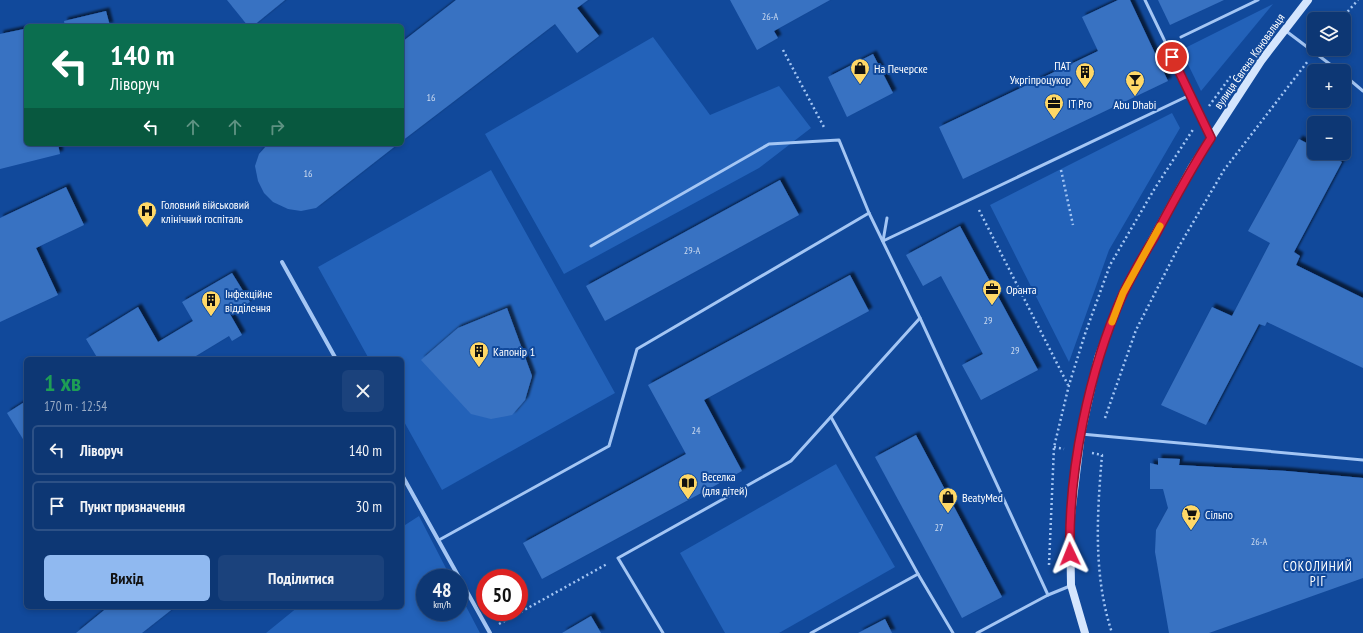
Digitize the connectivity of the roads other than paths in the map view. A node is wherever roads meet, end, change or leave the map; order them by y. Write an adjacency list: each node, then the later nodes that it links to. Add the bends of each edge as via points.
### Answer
1 (1145, 0): 9 (lane)
2 (1258, 0): 5 (lane)
3 (1308, 0): 4 (main road, вулиця Євгена Коновальця)
4 (1284, 30): 6 (lane); 10 (main road, вулиця Євгена Коновальця)
5 (1181, 37)
6 (1329, 64)
7 (1351, 81): 8 (lane)
8 (1363, 91)
9 (1190, 95): 10 (lane); 13 (lane)
10 (1211, 138): 19 (main road, вулиця Євгена Коновальця, via 1192,167 1123,293 1098,358)
11 (869, 213): 13 (lane); 14 (lane, via 839,140 769,144); 22 (lane, via 637,349 609,446)
12 (887, 218): 13 (lane)
13 (883, 242): 16 (lane)
14 (591, 246)
15 (282, 262): 17 (street)
16 (920, 318): 18 (lane); 25 (lane)
17 (335, 357)
18 (831, 417): 23 (lane); 27 (lane, via 791,461 618,558)
19 (1081, 434): 20 (lane); 24 (main road, вулиця Євгена Коновальця, via 1070,523)
20 (1363, 460)
21 (404, 479): 22 (street)
22 (438, 540): 26 (street)
23 (918, 574): 28 (lane); 29 (lane)
24 (1071, 585): 25 (lane); 31 (main road, вулиця Євгена Коновальця)
25 (1048, 595): 30 (lane)
26 (489, 631)
27 (663, 633)
28 (811, 633)
29 (953, 633)
30 (977, 633)
31 (1085, 633)

